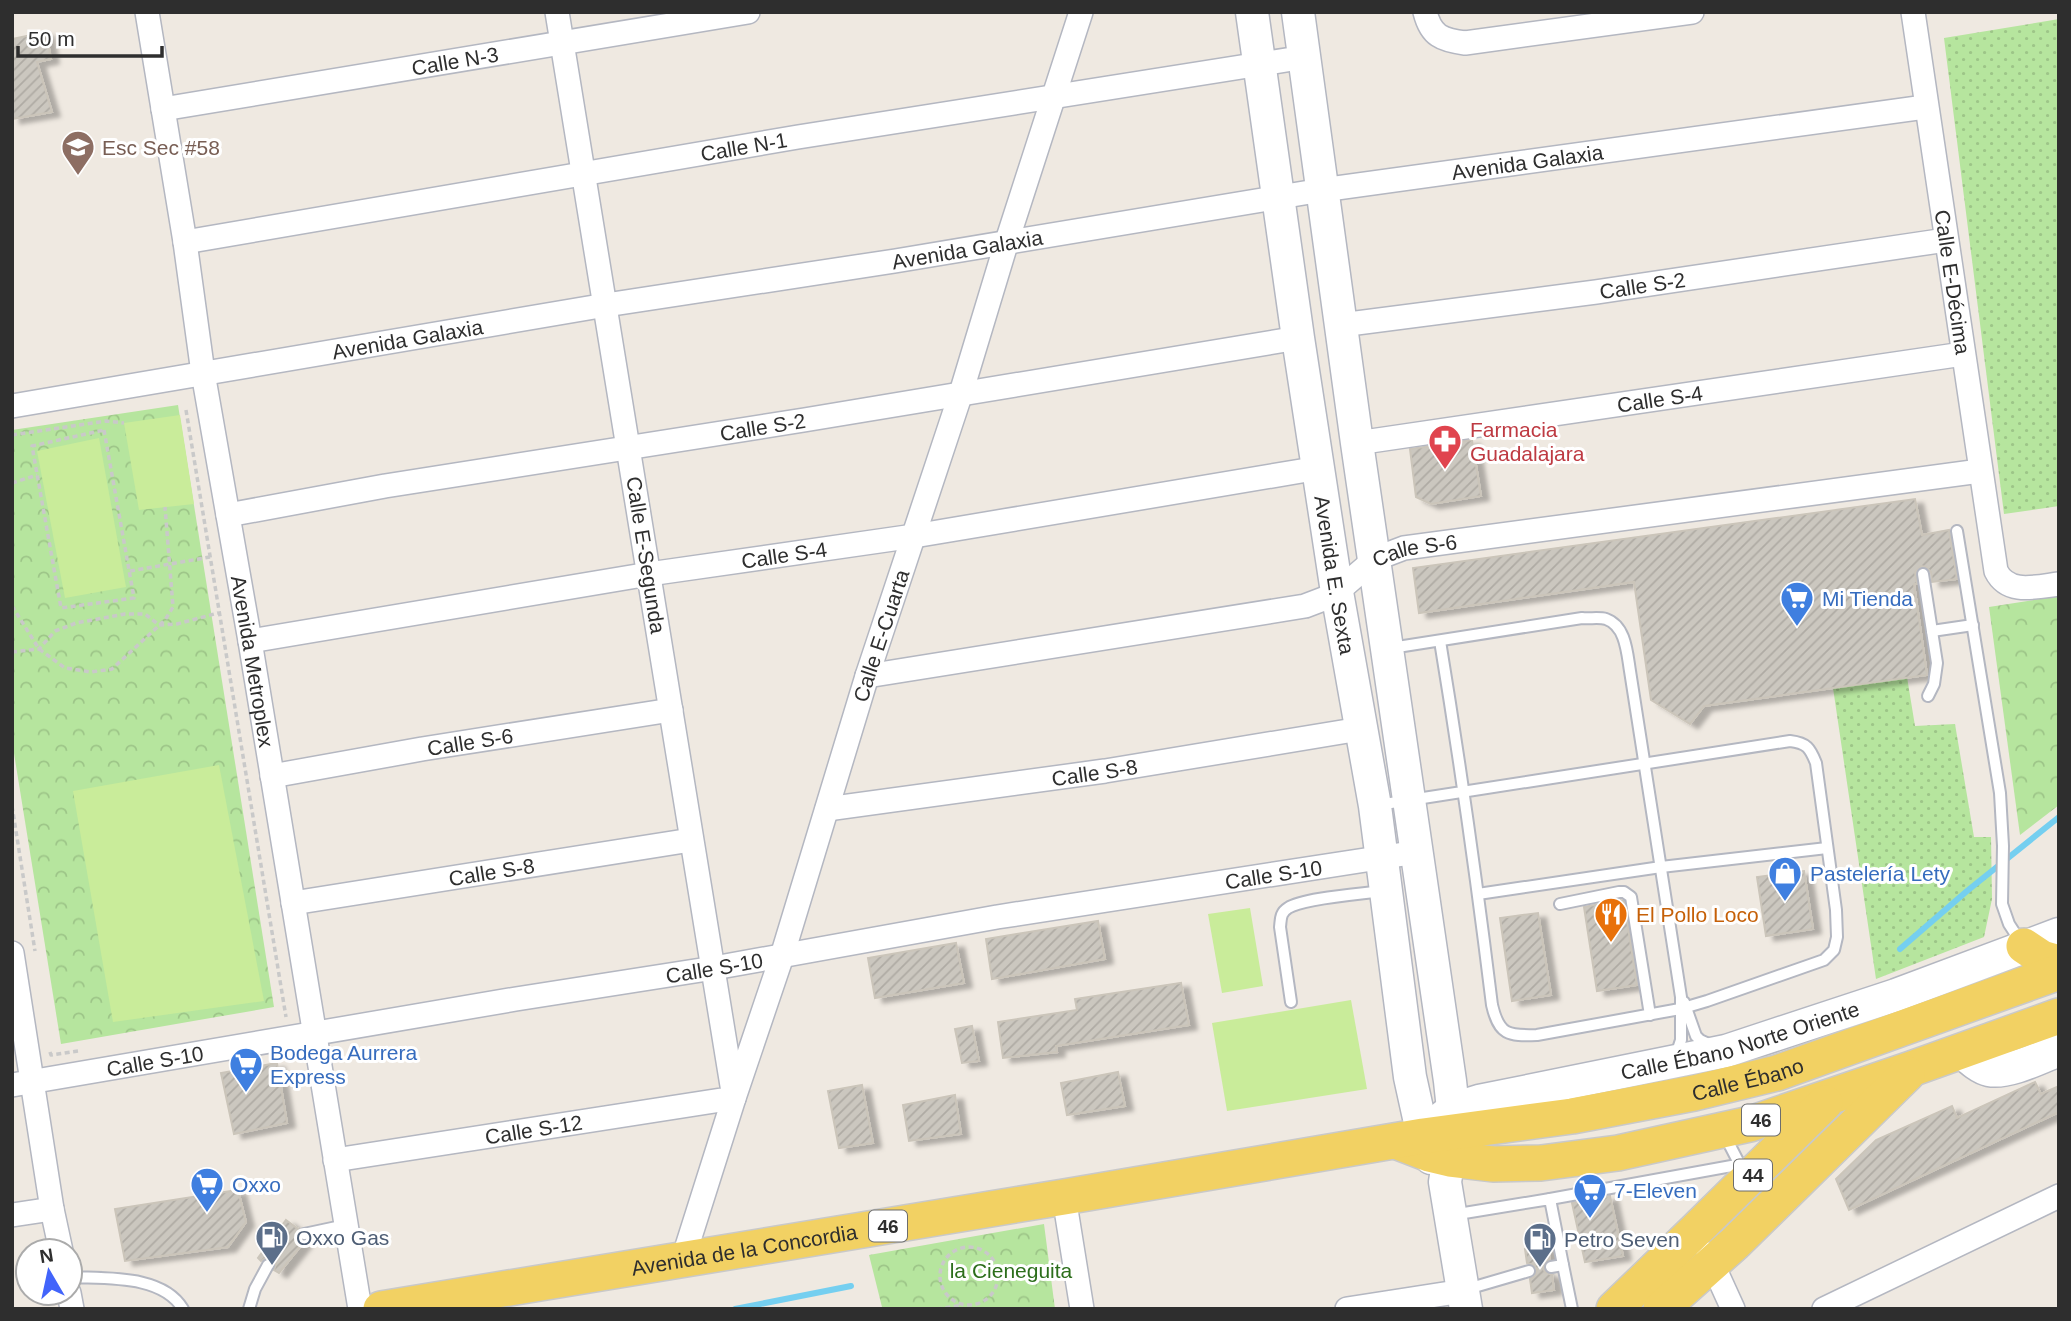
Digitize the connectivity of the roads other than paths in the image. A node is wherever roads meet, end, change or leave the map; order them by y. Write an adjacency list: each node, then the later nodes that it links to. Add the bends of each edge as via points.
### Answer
1 (147, 12): 15 (street, Avenida Metroplex)
2 (557, 12): 10 (street, Calle E-Segunda)
3 (748, 12): 10 (street, Calle N-3)
4 (1081, 12): 13 (street, Calle E-Cuarta)
5 (1252, 12): 12 (street, Avenida E. Sexta)
6 (1298, 12): 11 (street, Avenida E. Sexta)
7 (1692, 12): 9 (street, via 1465,43 1446,41 1433,32)
8 (1913, 12): 14 (street, Calle E-Décima)
9 (1425, 15)
10 (563, 44): 15 (street, Calle N-3); 16 (street, Calle E-Segunda)
11 (1305, 57): 12 (street, Calle N-1); 17 (street, Avenida E. Sexta)
12 (1259, 63): 13 (street, Calle N-1); 18 (street, Avenida E. Sexta)
13 (1054, 97): 16 (street, Calle N-1); 20 (street, Calle E-Cuarta)
14 (1925, 107): 17 (street, Avenida Galaxia); 19 (street, Calle E-Décima)
15 (163, 109): 21 (street, Avenida Metroplex)
16 (584, 174): 21 (street, Calle N-1); 22 (street, Calle E-Segunda)
17 (1322, 190): 18 (street, Avenida Galaxia); 23 (street, Avenida E. Sexta)
18 (1278, 197): 20 (street, Avenida Galaxia); 24 (street, Avenida E. Sexta)
19 (1946, 240): 23 (street, Calle S-2); 25 (street, Calle E-Décima)
20 (1007, 241): 22 (street, Avenida Galaxia); 27 (street, Calle E-Cuarta)
21 (184, 242): 26 (street, Avenida Metroplex)
22 (606, 305): 26 (street, Avenida Galaxia); 30 (street, Calle E-Segunda)
23 (1341, 325): 29 (street, Avenida E. Sexta)
24 (1298, 338): 27 (street, Calle S-2); 31 (street, Avenida E. Sexta)
25 (1963, 354): 29 (street, Calle S-4); 32 (street, Calle E-Décima)
26 (203, 373): 28 (street, Avenida Galaxia); 33 (street, Avenida Metroplex)
27 (961, 393): 30 (street, Calle S-2); 35 (street, Calle E-Cuarta)
28 (12, 406)
29 (1357, 443): 36 (street, Avenida E. Sexta)
30 (628, 447): 33 (street, Calle S-2); 37 (street, Calle E-Segunda)
31 (1319, 468): 35 (street, Calle S-4); 40 (street, Avenida E. Sexta)
32 (1980, 471): 36 (street, Calle S-6, via 1416,547); 39 (street, Calle E-Décima, via 2000,580 2023,588)
33 (228, 515): 43 (street, Avenida Metroplex)
34 (1957, 531): 41 (lane)
35 (914, 536): 37 (street, Calle S-4); 46 (street, Calle E-Cuarta)
36 (1375, 559): 40 (street, Calle S-6); 45 (street, Avenida E. Sexta)
37 (649, 573): 43 (street, Calle S-4); 48 (street, Calle E-Segunda)
38 (1923, 574): 42 (lane)
39 (2059, 584)
40 (1337, 592): 46 (street, Calle S-6, via 1305,606); 49 (street, Avenida E. Sexta)
41 (1973, 625): 42 (lane); 66 (lane, via 1997,774 2002,904)
42 (1932, 631): 47 (lane, via 1937,663)
43 (250, 641): 51 (street, Avenida Metroplex)
44 (1440, 641): 45 (lane); 50 (lane, via 1582,618 1606,620 1624,638); 52 (lane)
45 (1388, 649): 53 (street, Avenida E. Sexta)
46 (867, 676): 55 (street, Calle E-Cuarta)
47 (1927, 696)
48 (671, 710): 51 (street, Calle S-6); 56 (street, Calle E-Segunda)
49 (1360, 729): 54 (street, Avenida E. Sexta); 55 (street, Calle S-8, via 1105,771)
50 (1645, 764): 52 (lane); 57 (lane, via 1790,741 1802,743 1816,764); 60 (lane)
51 (272, 776): 63 (street, Avenida Metroplex)
52 (1464, 792): 53 (lane); 62 (lane)
53 (1410, 800): 54 (lane); 58 (street, Avenida E. Sexta)
54 (1375, 806): 59 (street, Avenida E. Sexta)
55 (827, 809): 68 (street, Calle E-Cuarta)
56 (691, 840): 63 (street, Calle S-8); 70 (street, Calle E-Segunda)
57 (1827, 848): 60 (lane); 73 (lane, via 1836,910 1834,950 1824,960 1800,970)
58 (1418, 852): 59 (street, Calle S-10); 87 (street, Avenida E. Sexta)
59 (1381, 856): 61 (street, Avenida E. Sexta); 68 (street, Calle S-10)
60 (1661, 867): 62 (lane); 73 (lane)
61 (1385, 890): 72 (lane, via 1286,908 1280,927); 87 (street, Avenida E. Sexta, via 1410,1077)
62 (1478, 894): 74 (lane, via 1492,1005 1502,1030 1515,1036 1537,1035)
63 (293, 903): 76 (street, Avenida Metroplex)
64 (1560, 904): 74 (lane, via 1619,892 1631,897)
65 (2059, 934): 66 (street, Calle Ébano Norte Oriente)
66 (2024, 946): 69 (main road); 79 (street, Calle Ébano Norte Oriente, via 1896,995)
67 (12, 953): 83 (street)
68 (782, 956): 70 (street, Calle S-10); 85 (street, Calle E-Cuarta)
69 (2059, 963)
70 (713, 968): 76 (street, Calle S-10); 85 (street, Calle E-Segunda)
71 (2059, 972): 77 (main road, Calle Ébano / 46)
72 (1291, 1002)
73 (1682, 1004): 74 (lane); 79 (lane, via 1700,1040); 81 (lane, via 1681,1040)
74 (1650, 1015)
75 (2059, 1016): 80 (main road, Calle Ébano / 46)
76 (315, 1033): 83 (street, Calle S-10); 88 (street, Avenida Metroplex)
77 (1886, 1035): 84 (main road, 44); 87 (main road, Calle Ébano / 46, via 1777,1073)
78 (2059, 1050): 80 (street, via 2014,1067 1990,1070)
79 (1726, 1051): 81 (street, Calle Ébano Norte Oriente)
80 (1961, 1051): 82 (main road, Calle Ébano / 46)
81 (1672, 1063): 87 (street, Calle Ébano Norte Oriente, via 1479,1101)
82 (1911, 1069): 84 (main road, Calle Ébano / 46); 101 (main road, 44)
83 (22, 1083): 93 (street)
84 (1833, 1096): 86 (main road, Calle Ébano / 46); 89 (main road, 44)
85 (734, 1098): 88 (street, Calle S-12); 100 (street, Calle E-Cuarta)
86 (1723, 1131): 87 (main road, Calle Ébano / 46, via 1572,1160 1493,1164); 89 (lane)
87 (1435, 1145): 91 (main road, Avenida de la Concordia / 46); 95 (street)
88 (335, 1160): 96 (street, Avenida Metroplex)
89 (1755, 1162): 92 (lane); 97 (main road, 44)
90 (2059, 1196): 119 (street)
91 (1065, 1197): 100 (main road, Avenida de la Concordia / 46); 113 (street)
92 (1550, 1199): 95 (lane); 103 (lane)
93 (52, 1209): 94 (street); 99 (street)
94 (12, 1215)
95 (1449, 1215): 107 (street)
96 (346, 1225): 98 (lane); 111 (street, Avenida Metroplex)
97 (1696, 1230): 101 (street); 116 (main road, 44)
98 (304, 1234)
99 (58, 1237)
100 (683, 1259): 112 (main road, Avenida de la Concordia / 46)
101 (1711, 1262): 117 (main road, 44); 118 (street)
102 (268, 1265): 110 (lane)
103 (1563, 1265): 104 (lane); 115 (lane)
104 (1551, 1267)
105 (1528, 1271): 107 (lane)
106 (84, 1278): 109 (lane, via 154,1286)
107 (1464, 1300): 108 (street)
108 (1425, 1303): 114 (street)
109 (183, 1309)
110 (249, 1309)
111 (360, 1309)
112 (381, 1309)
113 (1082, 1309)
114 (1347, 1309)
115 (1572, 1309)
116 (1614, 1309)
117 (1661, 1309)
118 (1733, 1309)
119 (1824, 1309)

